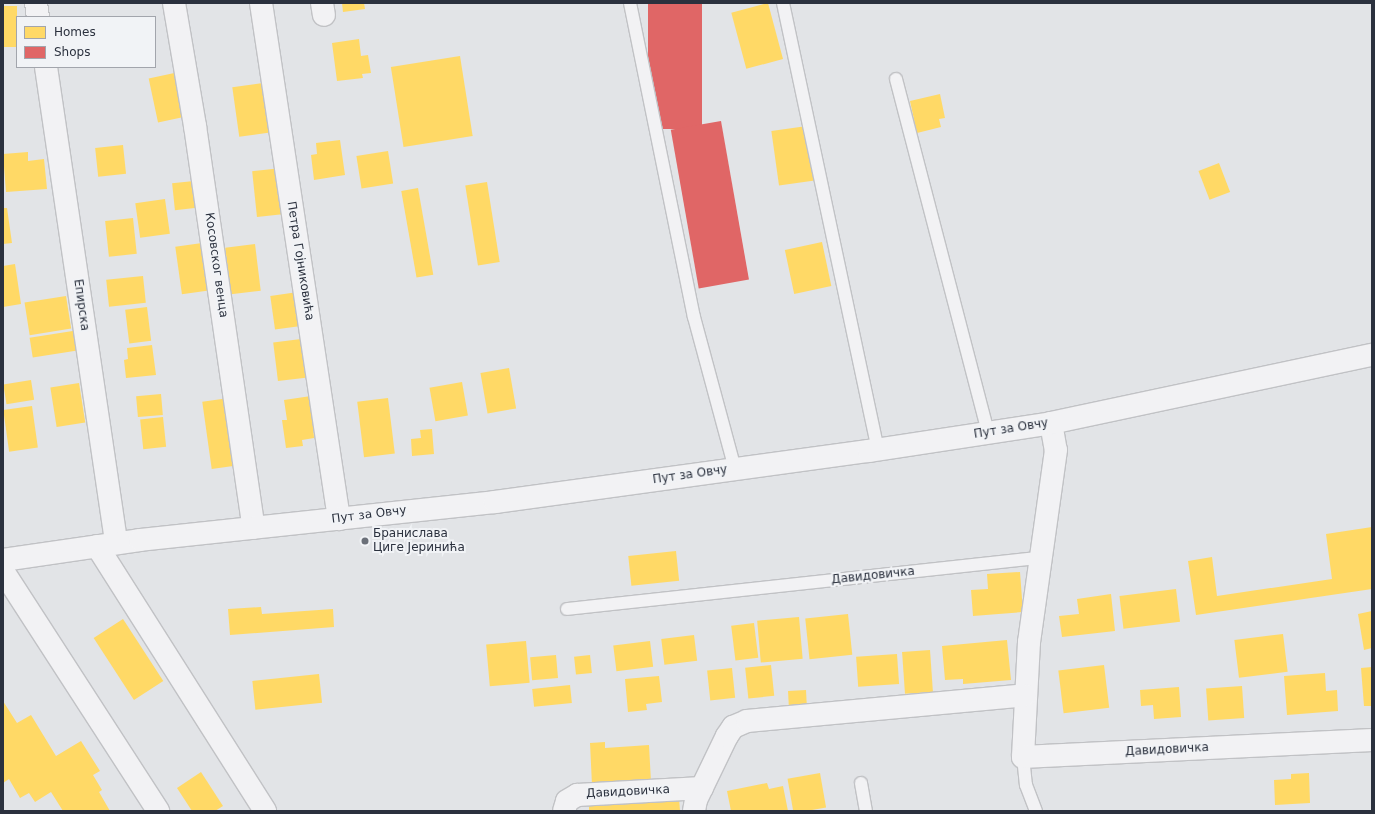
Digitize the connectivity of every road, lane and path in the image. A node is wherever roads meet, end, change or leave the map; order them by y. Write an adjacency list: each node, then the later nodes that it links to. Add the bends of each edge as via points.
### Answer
1 (36, 3): 6 (street)
2 (174, 3): 15 (street, Косовског венца, via 196,134)
3 (261, 3): 14 (street, Петра Гојниковића)
4 (630, 3): 13 (lane, via 694,317)
5 (783, 3): 12 (lane)
6 (38, 16)
7 (46, 68): 16 (street, Епирска)
8 (896, 79): 11 (lane)
9 (1372, 355): 10 (street, Пут за Овчу)
10 (1051, 423): 11 (street, Пут за Овчу); 17 (street, via 1056,450)
11 (988, 433): 12 (street, Пут за Овчу)
12 (878, 450): 13 (street, Пут за Овчу)
13 (735, 469): 14 (street, Пут за Овчу, via 495,502)
14 (339, 519): 15 (street, Пут за Овчу)
15 (254, 528): 16 (street, Пут за Овчу)
16 (107, 544): 18 (street, Пут за Овчу); 27 (street)
17 (1040, 558): 20 (lane, Давидовичка); 21 (street)
18 (3, 560)
19 (3, 571): 26 (street)
20 (567, 609)
21 (1025, 695): 23 (street); 25 (street, via 747,720 733,727)
22 (1372, 740): 23 (street, Давидовичка)
23 (1023, 757): 31 (lane, via 1026,785)
24 (861, 783): 30 (lane)
25 (702, 788): 28 (street, Давидовичка, via 577,795 567,801); 29 (street)
26 (158, 811)
27 (265, 811)
28 (564, 811)
29 (694, 811)
30 (866, 811)
31 (1036, 811)

